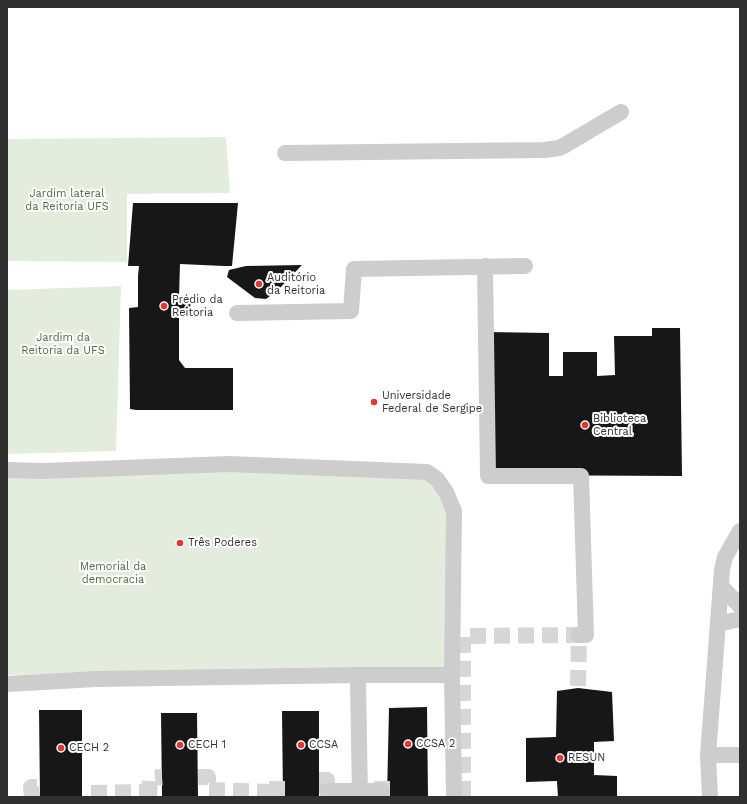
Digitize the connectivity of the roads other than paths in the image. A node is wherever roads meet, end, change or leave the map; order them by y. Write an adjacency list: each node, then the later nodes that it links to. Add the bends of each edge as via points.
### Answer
1 (621, 112): 2 (street, via 559,148 544,150)
2 (285, 153)
3 (485, 266): 4 (street); 5 (street, via 354,269 351,311); 12 (street, via 488,476 581,476 586,635)
4 (524, 266)
5 (237, 313)
6 (7, 470): 13 (street, via 230,464 427,472 446,492 454,511)
7 (740, 531): 8 (street, via 723,564)
8 (721, 586): 9 (street); 11 (street)
9 (740, 606)
10 (740, 619): 11 (street)
11 (718, 624): 22 (street, via 708,755)
12 (579, 635)
13 (452, 675): 15 (street, via 96,679); 21 (street)
14 (358, 682): 20 (street)
15 (7, 684)
16 (718, 755): 17 (street)
17 (740, 755)
18 (327, 790): 20 (street)
19 (382, 792): 20 (street)
20 (360, 794)
21 (454, 797)
22 (710, 797)

